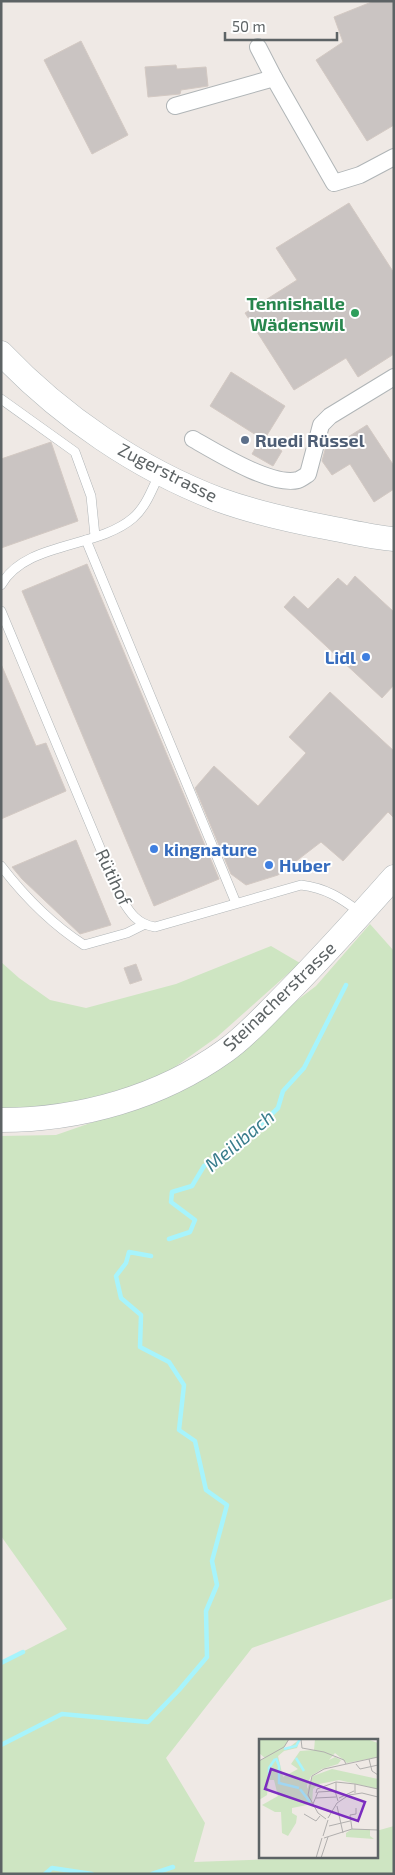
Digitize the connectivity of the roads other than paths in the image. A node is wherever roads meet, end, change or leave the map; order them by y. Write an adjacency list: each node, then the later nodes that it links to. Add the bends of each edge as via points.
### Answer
1 (258, 47): 2 (street)
2 (274, 78): 3 (street); 4 (street, via 334,183 360,175)
3 (175, 106)
4 (394, 157)
5 (1, 353): 9 (street, Zugerstrasse, via 61,409)
6 (394, 377): 8 (street, via 330,416 321,425 308,474 298,480 261,474)
7 (1, 399): 10 (lane, via 75,452 91,496)
8 (193, 439)
9 (160, 472): 10 (lane, via 141,510 133,518 118,528); 11 (street, Zugerstrasse, via 221,500 268,514 375,537)
10 (95, 536): 12 (lane)
11 (394, 538)
12 (86, 540): 13 (lane, via 20,563); 18 (lane)
13 (4, 575): 14 (lane)
14 (1, 585)
15 (1, 611): 20 (lane, Rütihof, via 121,898)
16 (1, 866): 20 (lane, via 14,883 68,935 84,945)
17 (394, 877): 19 (street, Steinacherstrasse)
18 (236, 903): 19 (lane, Rütihof, via 301,885 336,894); 20 (lane, Rütihof, via 155,927)
19 (362, 913): 21 (street, Steinacherstrasse, via 251,1029 191,1073 158,1089 90,1111)
20 (143, 925)
21 (1, 1120)

